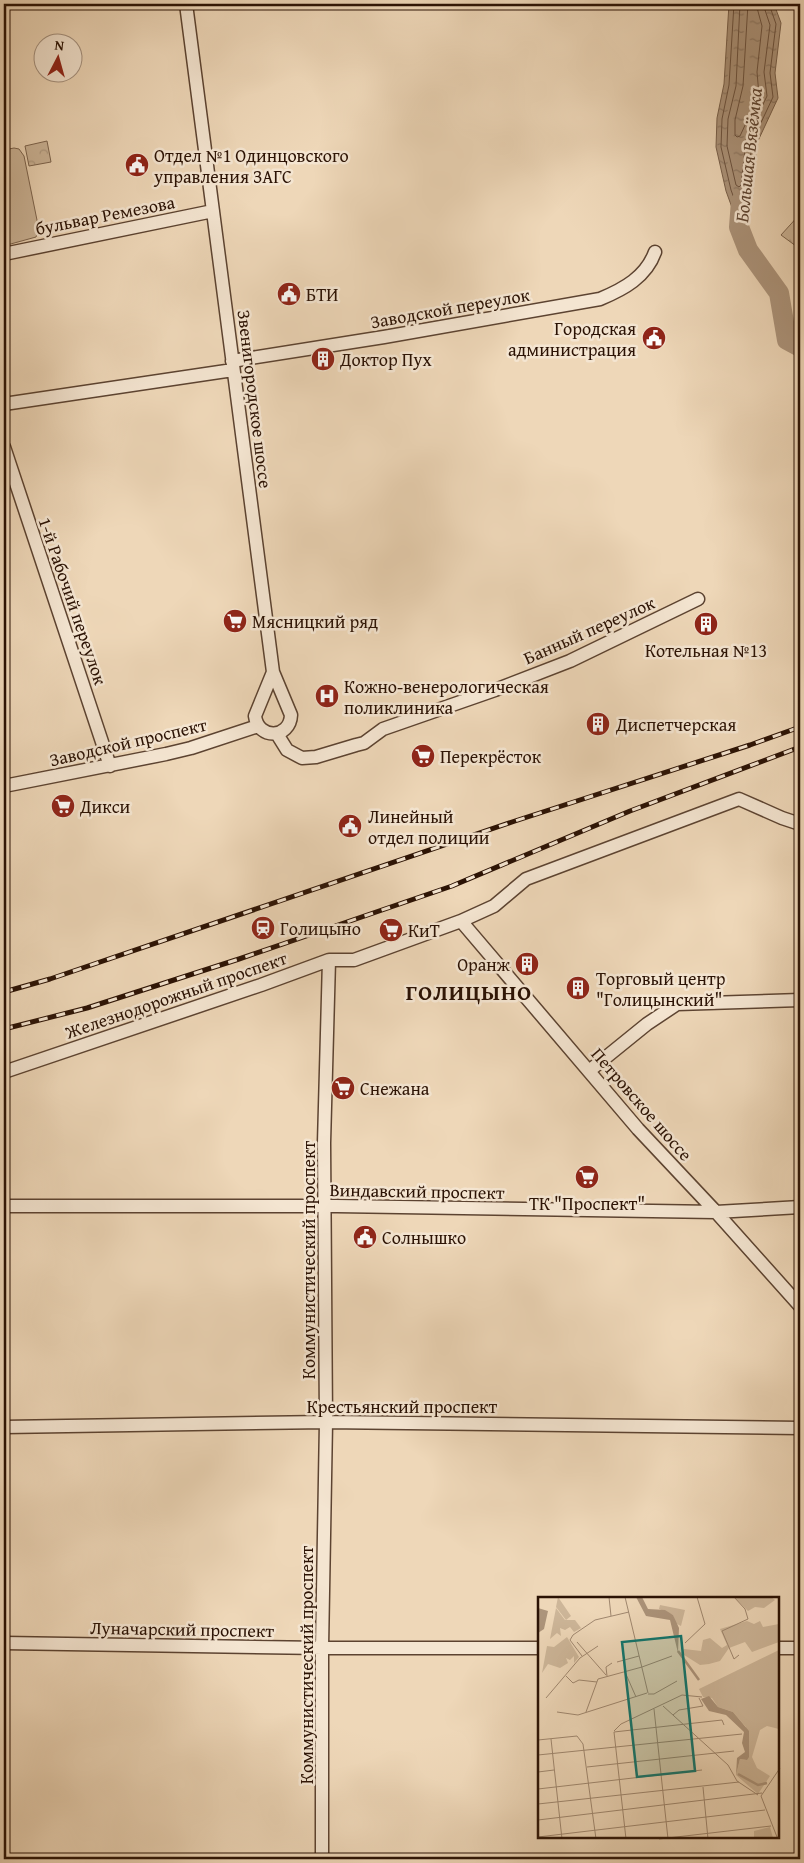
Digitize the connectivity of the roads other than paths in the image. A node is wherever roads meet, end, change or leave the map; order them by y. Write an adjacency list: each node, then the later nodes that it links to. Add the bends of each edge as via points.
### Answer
1 (186, 4): 2 (street, Звенигородское шоссе)
2 (213, 211): 4 (street, бульвар Ремезова); 5 (street, Звенигородское шоссе)
3 (655, 252): 5 (street, Заводской переулок, via 646,270 631,284 600,299)
4 (4, 254)
5 (232, 365): 6 (street); 9 (street, Звенигородское шоссе)
6 (4, 404)
7 (4, 447): 14 (street, 1-й Рабочий переулок)
8 (698, 599): 13 (street, Банный переулок, via 570,661 383,729 364,743 302,758 287,750)
9 (273, 672): 10 (street); 11 (street)
10 (261, 703): 11 (street, via 274,699); 12 (street, via 255,716)
11 (287, 705): 13 (street, via 290,722 284,731)
12 (258, 726): 13 (street, via 266,733); 14 (street, Заводской проспект, via 191,748)
13 (277, 734)
14 (110, 766): 15 (street, Заводской проспект)
15 (4, 786)
16 (800, 824): 17 (street, Железнодорожный проспект, via 739,799 526,879 494,906)
17 (461, 921): 18 (street, Железнодорожный проспект, via 354,960); 20 (street, Петровское шоссе)
18 (329, 960): 21 (street, Железнодорожный проспект); 23 (street, Коммунистический проспект)
19 (800, 1000): 20 (street, via 677,1004)
20 (589, 1071): 25 (street, Петровское шоссе)
21 (4, 1072)
22 (4, 1206): 23 (street, Виндавский проспект)
23 (324, 1207): 25 (street, Виндавский проспект); 27 (street, Коммунистический проспект)
24 (800, 1207): 25 (street, Виндавский проспект)
25 (716, 1212): 26 (street, Петровское шоссе)
26 (800, 1306)
27 (326, 1422): 28 (street, Крестьянский проспект); 29 (street, Крестьянский проспект); 31 (street, Коммунистический проспект)
28 (4, 1427)
29 (800, 1428)
30 (4, 1643): 31 (street, Луначарский проспект)
31 (322, 1648): 32 (street, Луначарский проспект); 35 (street, Коммунистический проспект)
32 (538, 1648)
33 (779, 1648): 34 (street)
34 (800, 1648)
35 (322, 1859)

